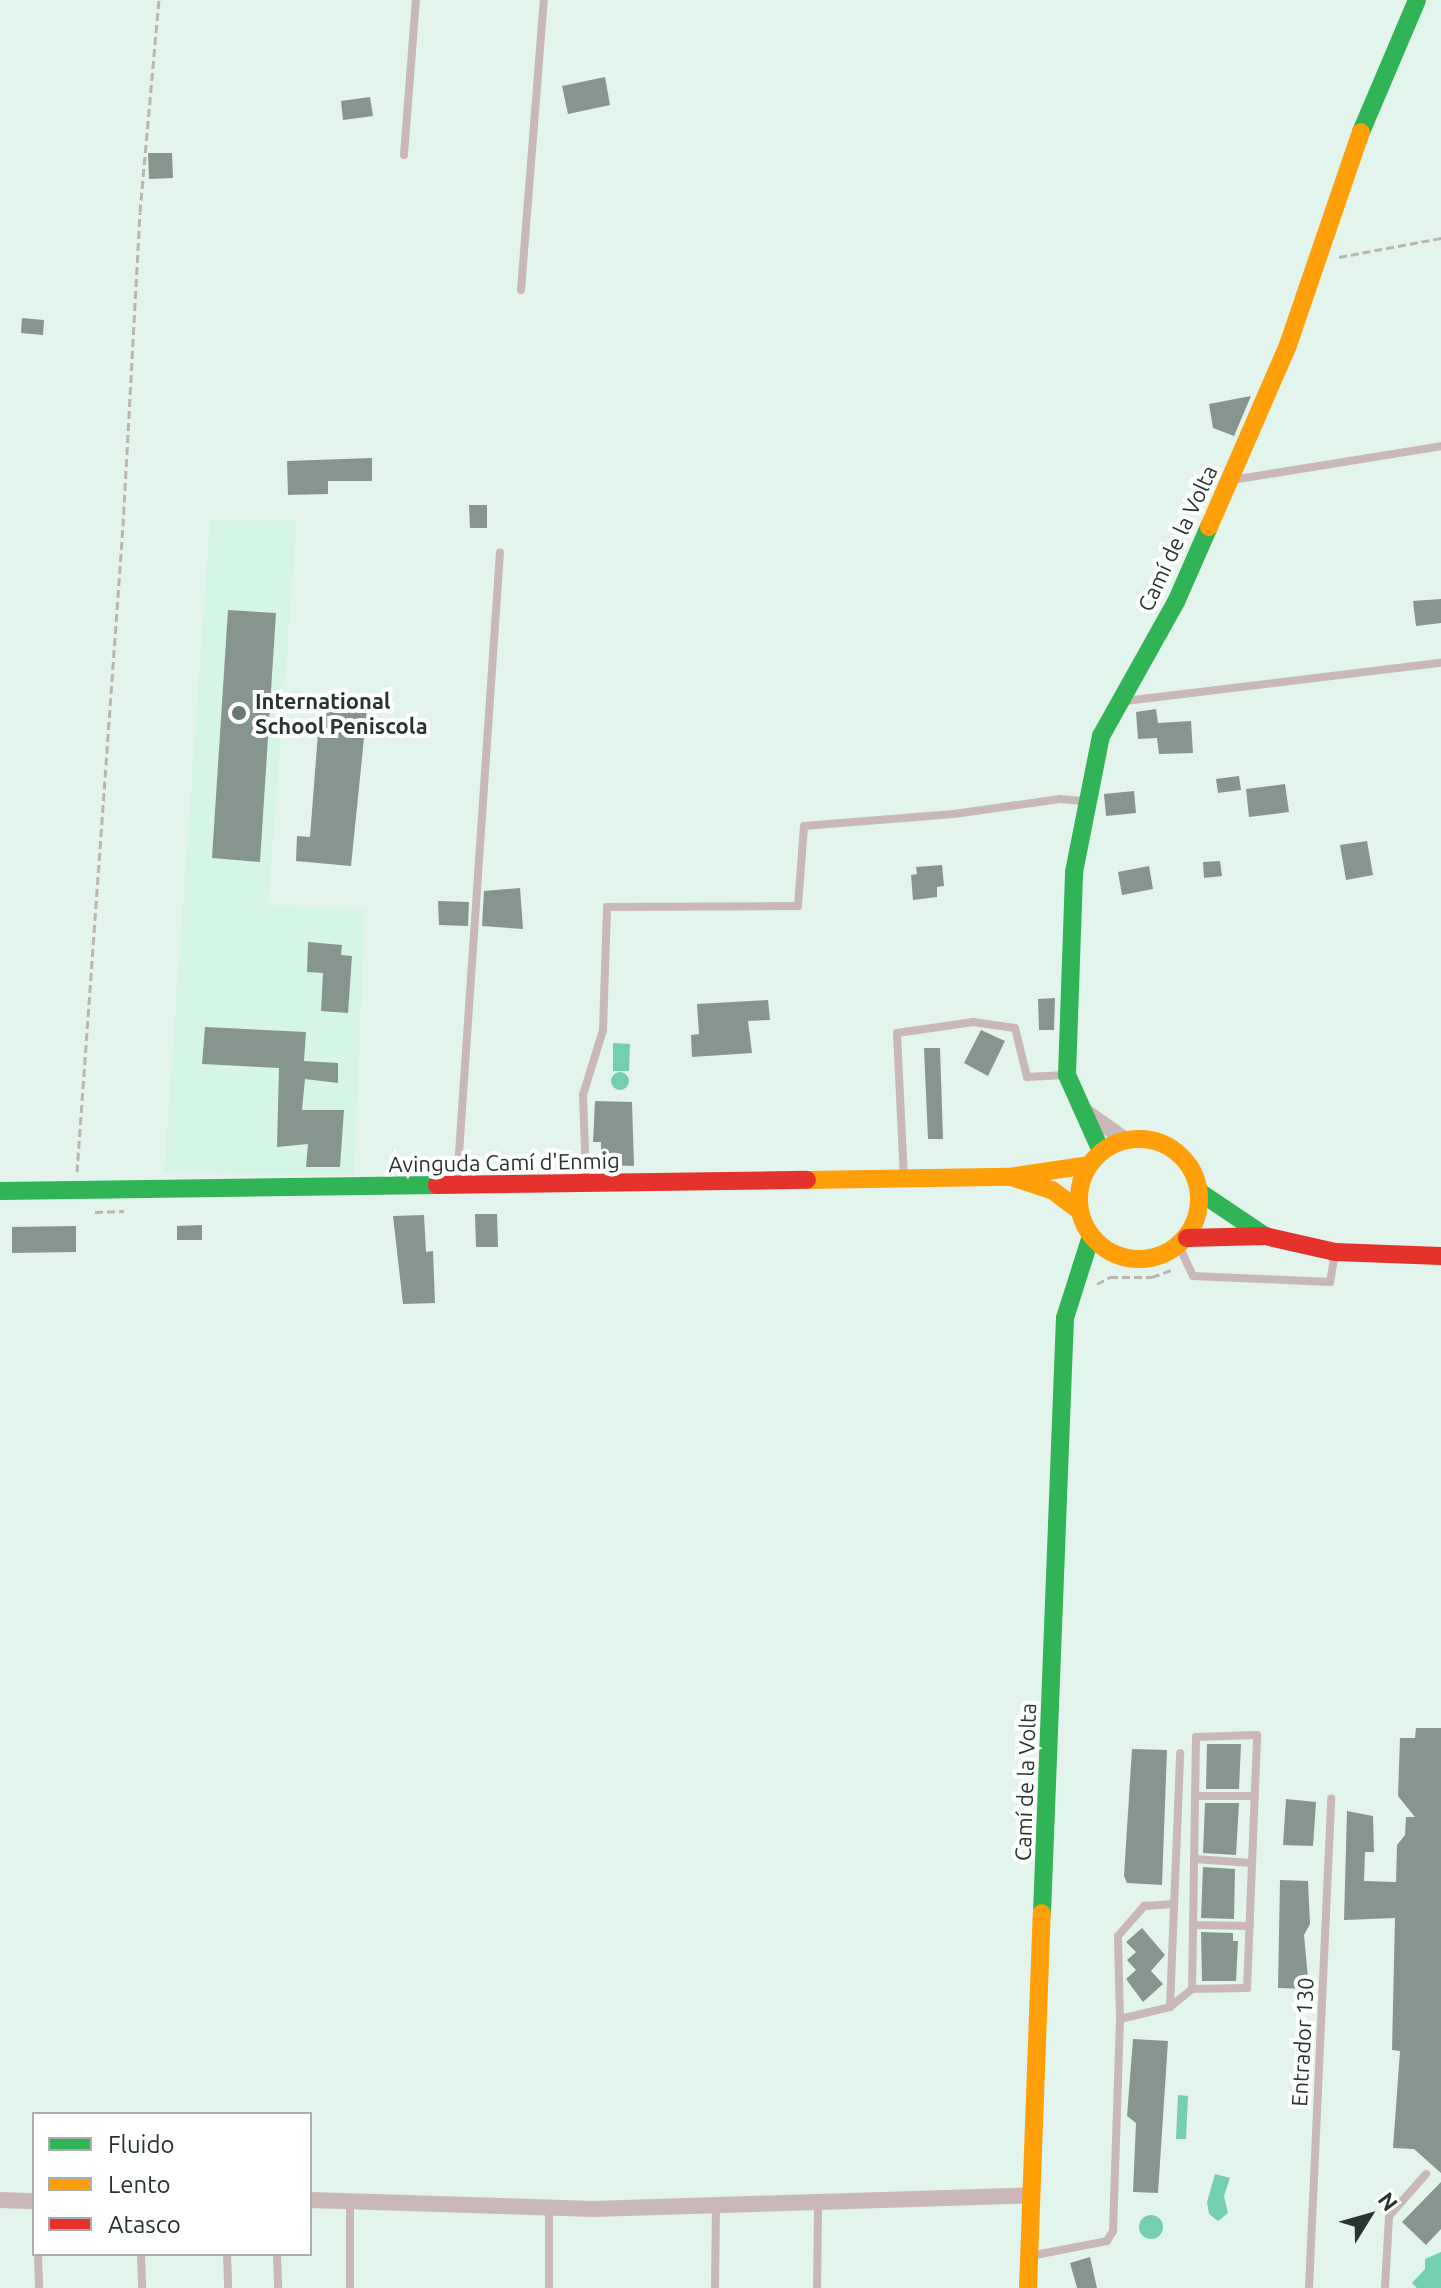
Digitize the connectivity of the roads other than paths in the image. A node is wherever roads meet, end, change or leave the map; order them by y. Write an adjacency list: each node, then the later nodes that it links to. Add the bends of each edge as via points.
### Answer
1 (416, 0): 4 (lane)
2 (544, 0): 5 (lane)
3 (1417, 0): 7 (street, Camí de la Volta, via 1345,171 1318,260)
4 (404, 155)
5 (521, 290)
6 (1441, 446): 7 (lane, via 1240,482)
7 (1231, 479): 10 (street, Camí de la Volta, via 1176,602)
8 (500, 552): 20 (lane)
9 (1441, 663): 10 (lane)
10 (1120, 701): 11 (street, Camí de la Volta, via 1101,736)
11 (1088, 801): 12 (street, Camí de la Volta, via 1074,872); 19 (lane, via 1060,799 804,826 798,906 607,907 603,1030 583,1095)
12 (1067, 1075): 13 (street, Camí de la Volta); 18 (lane, via 1027,1077 1015,1028 973,1022 897,1033)
13 (1082, 1109): 14 (street); 15 (street, Camí de la Volta)
14 (1124, 1139): 15 (street); 22 (street, via 1158,1140 1187,1160)
15 (1101, 1151): 16 (street)
16 (1088, 1165): 17 (street, Avinguda Camí d'Enmig); 23 (street, via 1079,1187)
17 (1009, 1177): 18 (street, Avinguda Camí d'Enmig); 23 (street, Avinguda Camí d'Enmig, via 1052,1190)
18 (904, 1179): 19 (street, Avinguda Camí d'Enmig)
19 (586, 1185): 20 (street, Avinguda Camí d'Enmig)
20 (456, 1188): 21 (street, Avinguda Camí d'Enmig)
21 (0, 1191)
22 (1201, 1193): 25 (street); 26 (street, via 1198,1217)
23 (1079, 1210): 24 (street)
24 (1091, 1236): 28 (street); 30 (street, Camí de la Volta)
25 (1265, 1236): 26 (street); 27 (street)
26 (1184, 1248): 27 (lane, via 1193,1276 1330,1282); 28 (street, via 1150,1259)
27 (1335, 1252): 29 (street)
28 (1119, 1256): 30 (street)
29 (1441, 1256)
30 (1077, 1279): 44 (street, Camí de la Volta, via 1065,1318)
31 (1180, 1753): 37 (lane)
32 (1195, 1796): 33 (lane); 33 (lane, via 1196,1737 1257,1735); 35 (lane)
33 (1255, 1796): 36 (lane)
34 (1331, 1798): 66 (lane, Entrador 130)
35 (1194, 1859): 36 (lane); 38 (lane)
36 (1252, 1863): 39 (lane)
37 (1174, 1904): 41 (lane); 42 (lane, via 1144,1906 1118,1936)
38 (1193, 1925): 39 (lane); 40 (lane)
39 (1250, 1926): 40 (lane, via 1247,1988)
40 (1192, 1989): 41 (lane)
41 (1170, 2007): 42 (lane)
42 (1120, 2019): 56 (lane, via 1113,2231 1107,2241)
43 (1426, 2174): 67 (lane, via 1389,2216)
44 (1032, 2195): 49 (street); 56 (street, Camí de la Volta)
45 (0, 2200): 48 (street)
46 (312, 2200): 47 (street)
47 (350, 2200): 51 (street); 61 (lane)
48 (32, 2201)
49 (818, 2201): 50 (street); 64 (lane)
50 (716, 2205): 51 (street); 63 (lane)
51 (549, 2209): 62 (lane)
52 (38, 2256): 57 (lane)
53 (141, 2256): 58 (lane)
54 (227, 2256): 59 (lane)
55 (277, 2256): 60 (lane)
56 (1029, 2256): 65 (street, Camí de la Volta)
57 (39, 2288)
58 (142, 2288)
59 (228, 2288)
60 (278, 2288)
61 (350, 2288)
62 (549, 2288)
63 (715, 2288)
64 (817, 2288)
65 (1028, 2288)
66 (1309, 2288)
67 (1385, 2288)

